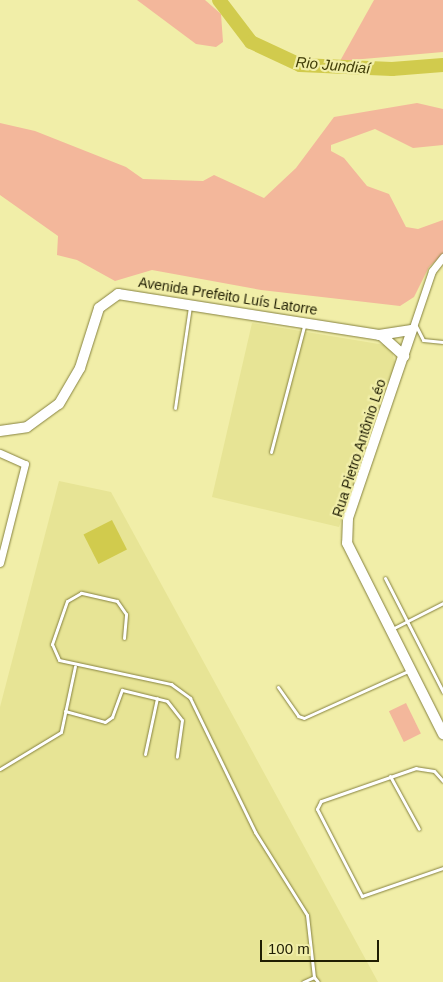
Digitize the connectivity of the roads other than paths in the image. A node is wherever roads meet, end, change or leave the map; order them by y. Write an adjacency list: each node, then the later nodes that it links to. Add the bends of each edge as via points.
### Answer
1 (443, 256): 4 (street, via 432,271)
2 (191, 303): 3 (main road, Avenida Prefeito Luís Latorre); 8 (lane); 9 (main road, Avenida Prefeito Luís Latorre, via 125,293 105,301 73,383 59,404 27,427)
3 (305, 322): 5 (main road, Avenida Prefeito Luís Latorre); 10 (lane)
4 (413, 327): 5 (main road, Avenida Prefeito Luís Latorre); 6 (lane, via 422,340); 7 (main road, Rua Pietro Antônio Léo)
5 (379, 335): 7 (main road, Avenida Prefeito Luís Latorre, via 392,342)
6 (443, 342)
7 (404, 356): 18 (main road, Rua Pietro Antônio Léo, via 347,527 348,550)
8 (176, 408)
9 (0, 431)
10 (271, 452)
11 (0, 453): 13 (street, via 25,464)
12 (0, 531): 13 (street)
13 (8, 533): 14 (street)
14 (0, 563)
15 (385, 578): 17 (lane)
16 (443, 603): 17 (lane)
17 (408, 621): 18 (lane); 23 (lane)
18 (389, 630): 21 (main road, Rua Pietro Antônio Léo)
19 (124, 638): 20 (lane, via 126,614 117,601 81,593 71,597 52,644 59,660)
20 (75, 666): 25 (lane); 34 (lane, via 171,684 190,698 255,832 307,915)
21 (410, 670): 22 (lane, via 304,718 298,716); 26 (main road, Rua Pietro Antônio Léo)
22 (278, 687)
23 (443, 692)
24 (157, 698): 25 (lane, via 122,690 112,717 105,722); 27 (lane); 28 (lane, via 167,701 182,720)
25 (65, 711): 29 (lane, via 55,739)
26 (443, 734)
27 (145, 754)
28 (177, 757)
29 (0, 769)
30 (390, 776): 31 (lane, via 425,768); 32 (lane); 33 (lane, via 321,802 316,809 355,890 362,896 372,896)
31 (443, 781)
32 (419, 829)
33 (443, 868)
34 (314, 977): 35 (lane); 36 (lane)
35 (303, 982)
36 (318, 982)

